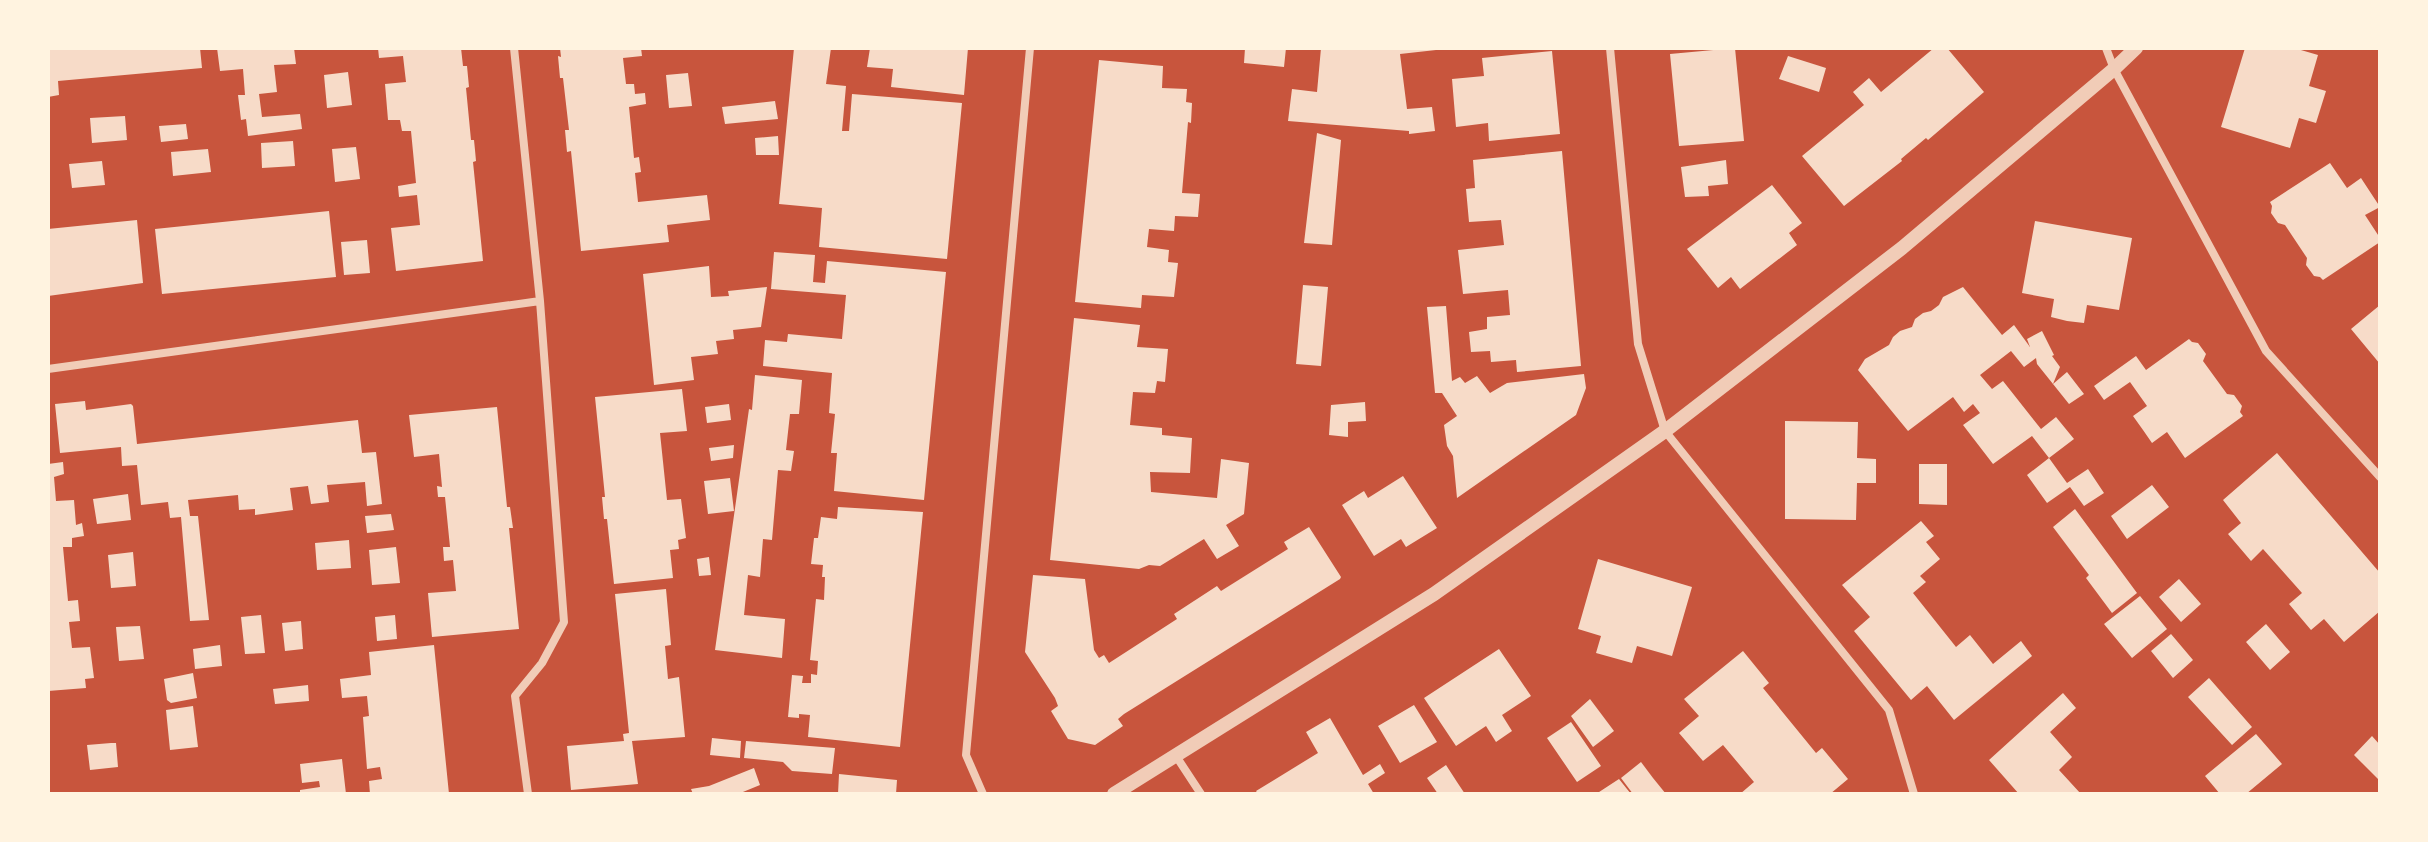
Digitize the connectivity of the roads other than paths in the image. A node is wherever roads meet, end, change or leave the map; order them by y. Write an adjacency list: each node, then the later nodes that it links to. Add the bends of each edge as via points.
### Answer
1 (514, 48): 7 (street)
2 (1030, 48): 13 (street, via 966,755)
3 (1610, 48): 9 (street, via 1638,344)
4 (2106, 48): 6 (street)
5 (2136, 48): 6 (street)
6 (2114, 69): 9 (street, via 1902,248); 10 (street, via 2266,351)
7 (540, 301): 8 (street); 12 (street, via 564,622 542,663 515,696)
8 (48, 369)
9 (1665, 431): 11 (street, via 1434,594); 16 (street, via 1889,710)
10 (2380, 477)
11 (1176, 756): 14 (street); 15 (street)
12 (528, 794)
13 (983, 794)
14 (1114, 794)
15 (1201, 794)
16 (1914, 794)

